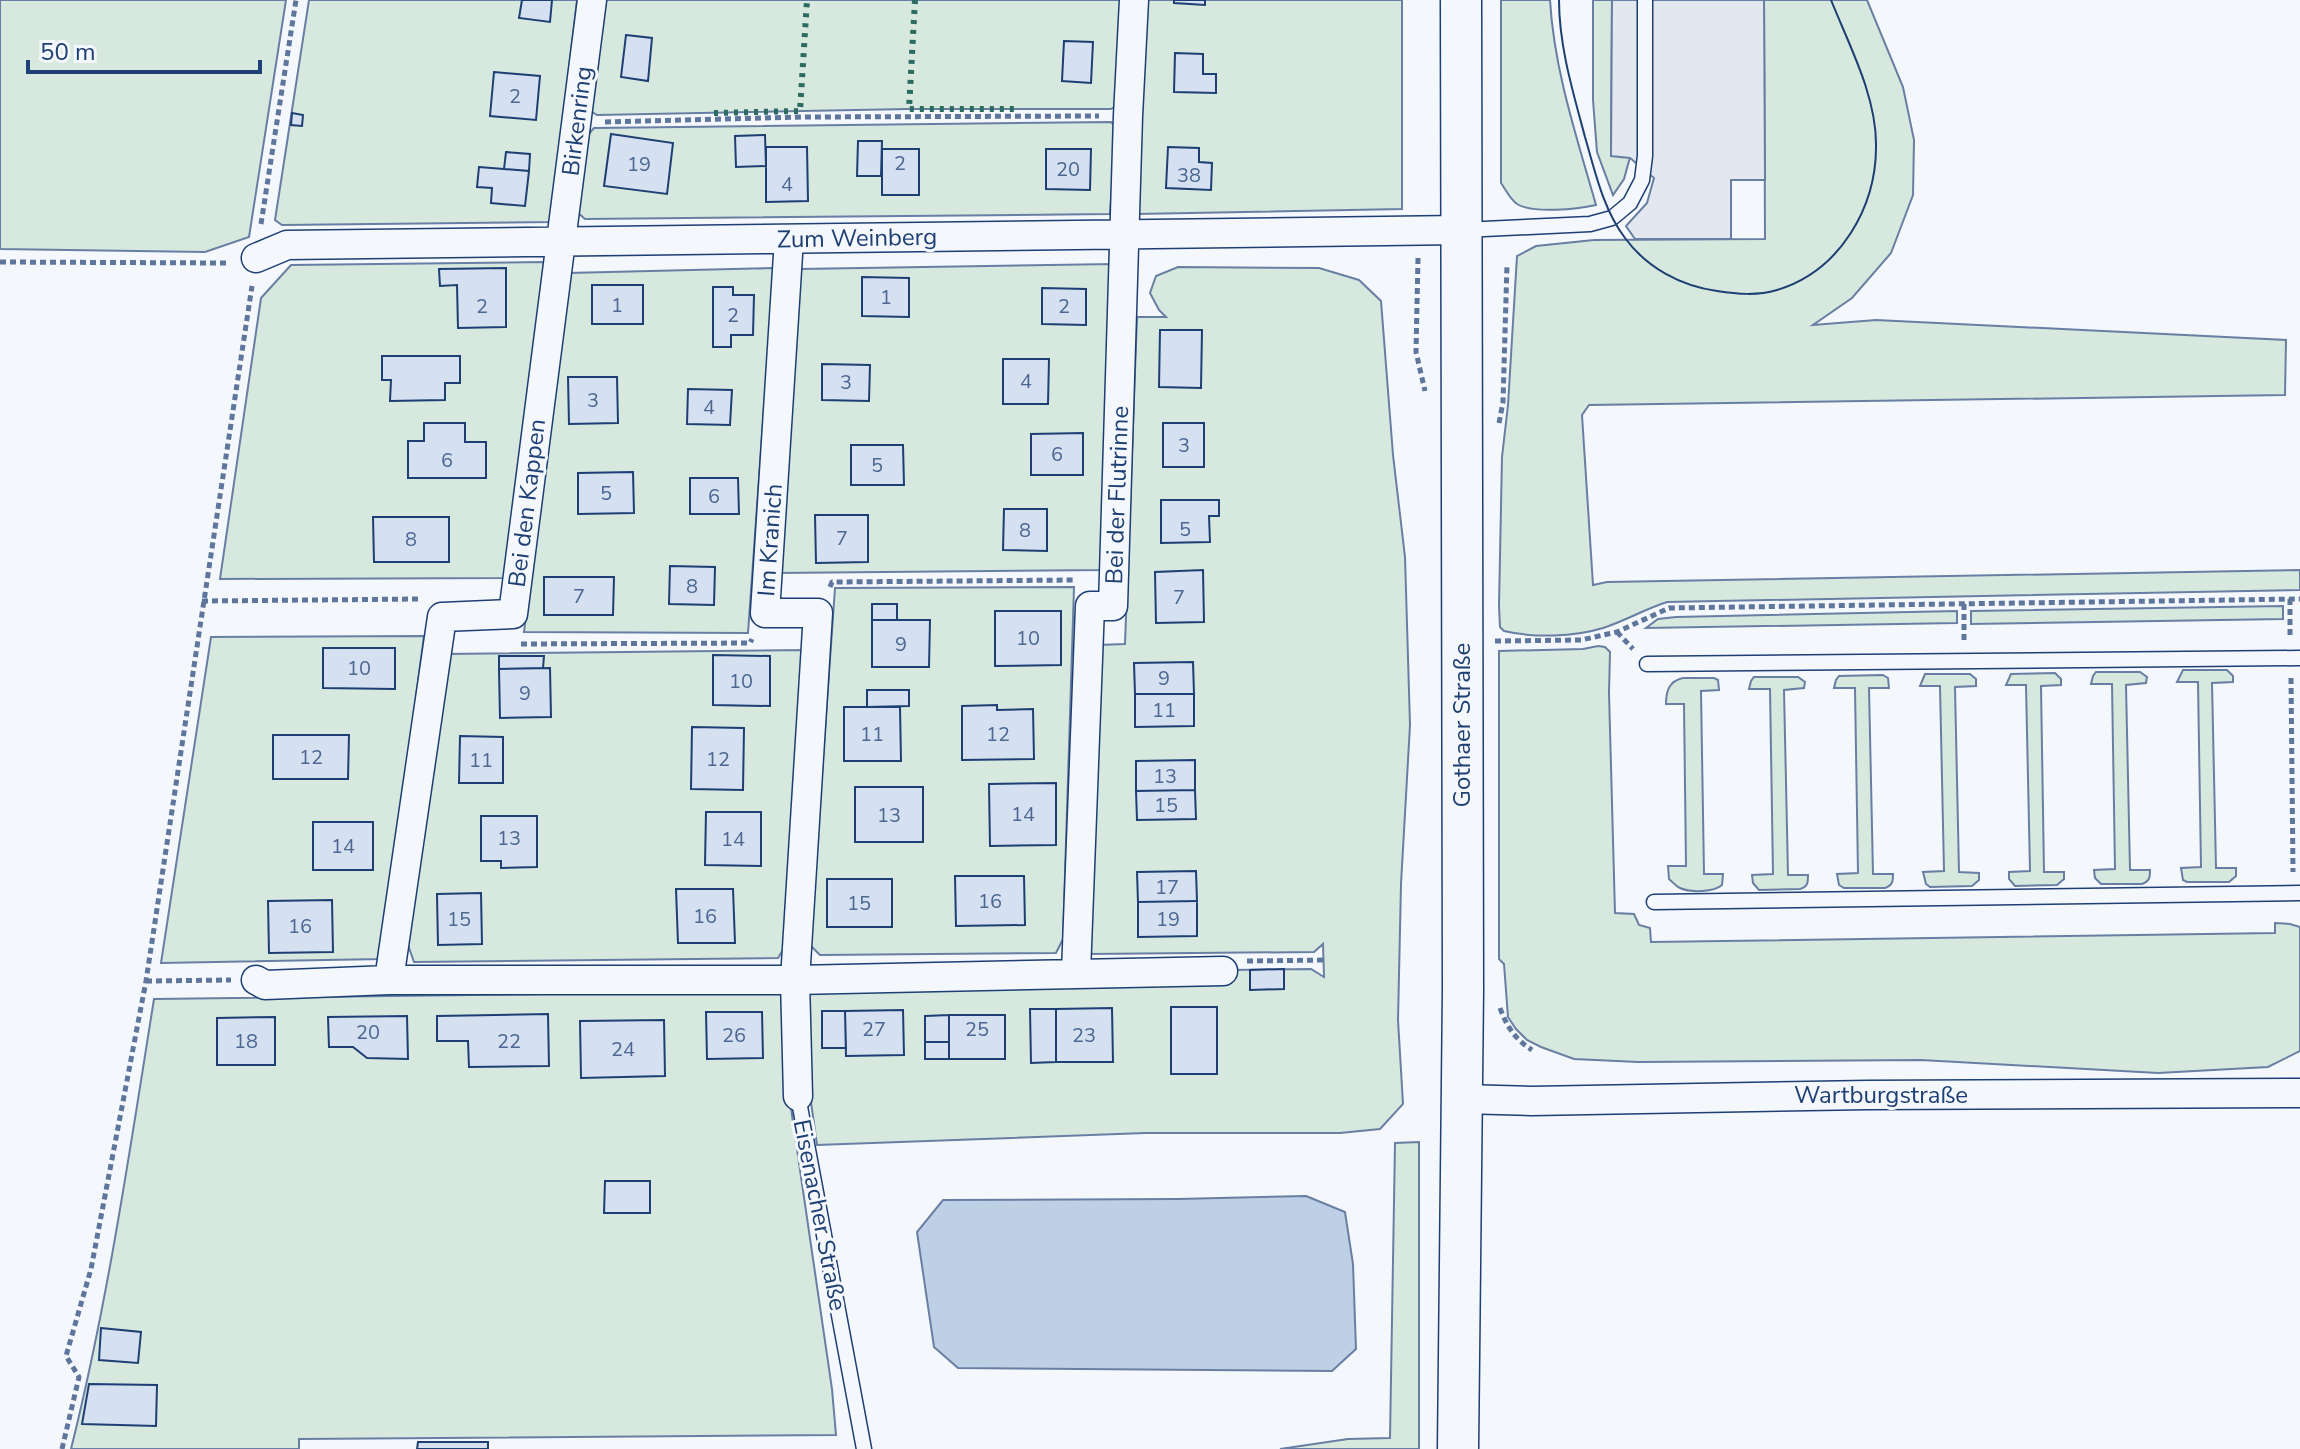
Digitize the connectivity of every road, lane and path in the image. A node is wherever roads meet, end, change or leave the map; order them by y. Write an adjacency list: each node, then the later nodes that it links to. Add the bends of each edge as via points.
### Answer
1 (296, 0): 12 (path)
2 (592, 0): 7 (street, Birkenring)
3 (1134, 0): 6 (street)
4 (1461, 0): 8 (main road, Gothaer Straße)
5 (1645, 0): 8 (lane, via 1645,156 1642,180 1630,203 1612,218 1590,224)
6 (1128, 116): 7 (path); 9 (street)
7 (577, 123): 11 (street, Birkenring)
8 (1460, 230): 9 (street, Zum Weinberg); 38 (main road, Gothaer Straße)
9 (1126, 233): 10 (street, Zum Weinberg); 18 (street, Bei der Flutrinne, via 1113,606)
10 (789, 239): 11 (street, Zum Weinberg); 19 (street, Im Kranich)
11 (560, 242): 12 (street, Zum Weinberg, via 287,245); 21 (street, Bei den Kappen)
12 (256, 258): 13 (path, via 227,263); 16 (path)
13 (0, 262)
14 (2290, 599): 15 (path); 17 (path); 24 (path)
15 (2300, 599)
16 (202, 601): 22 (path, via 444,598); 35 (path)
17 (1964, 604): 23 (path, via 1669,608 1617,632 1581,640); 25 (path)
18 (1090, 606): 20 (path, via 1076,580 832,582); 31 (street, Bei der Flutrinne)
19 (765, 613): 20 (street, Im Kranich); 21 (path, via 750,643 611,644 519,644)
20 (818, 613): 34 (street)
21 (513, 614): 22 (street, Bei den Kappen)
22 (442, 617): 33 (street)
23 (1492, 641)
24 (2295, 658): 25 (lane); 27 (path)
25 (1965, 661): 26 (lane)
26 (1647, 664)
27 (2296, 894): 28 (lane)
28 (1654, 902)
29 (1327, 960): 30 (path, via 1233,961)
30 (1223, 971): 31 (street)
31 (1076, 973): 34 (street)
32 (256, 980): 33 (street, via 265,985); 35 (path)
33 (389, 980): 34 (street)
34 (795, 980): 37 (street, Eisenacher Straße)
35 (146, 981): 39 (path, via 91,1269 66,1356 79,1377)
36 (2300, 1093): 38 (street, Wartburgstraße)
37 (798, 1096): 40 (lane, Eisenacher Straße)
38 (1462, 1099): 41 (main road, Gothaer Straße)
39 (62, 1449)
40 (864, 1449)
41 (1458, 1449)

